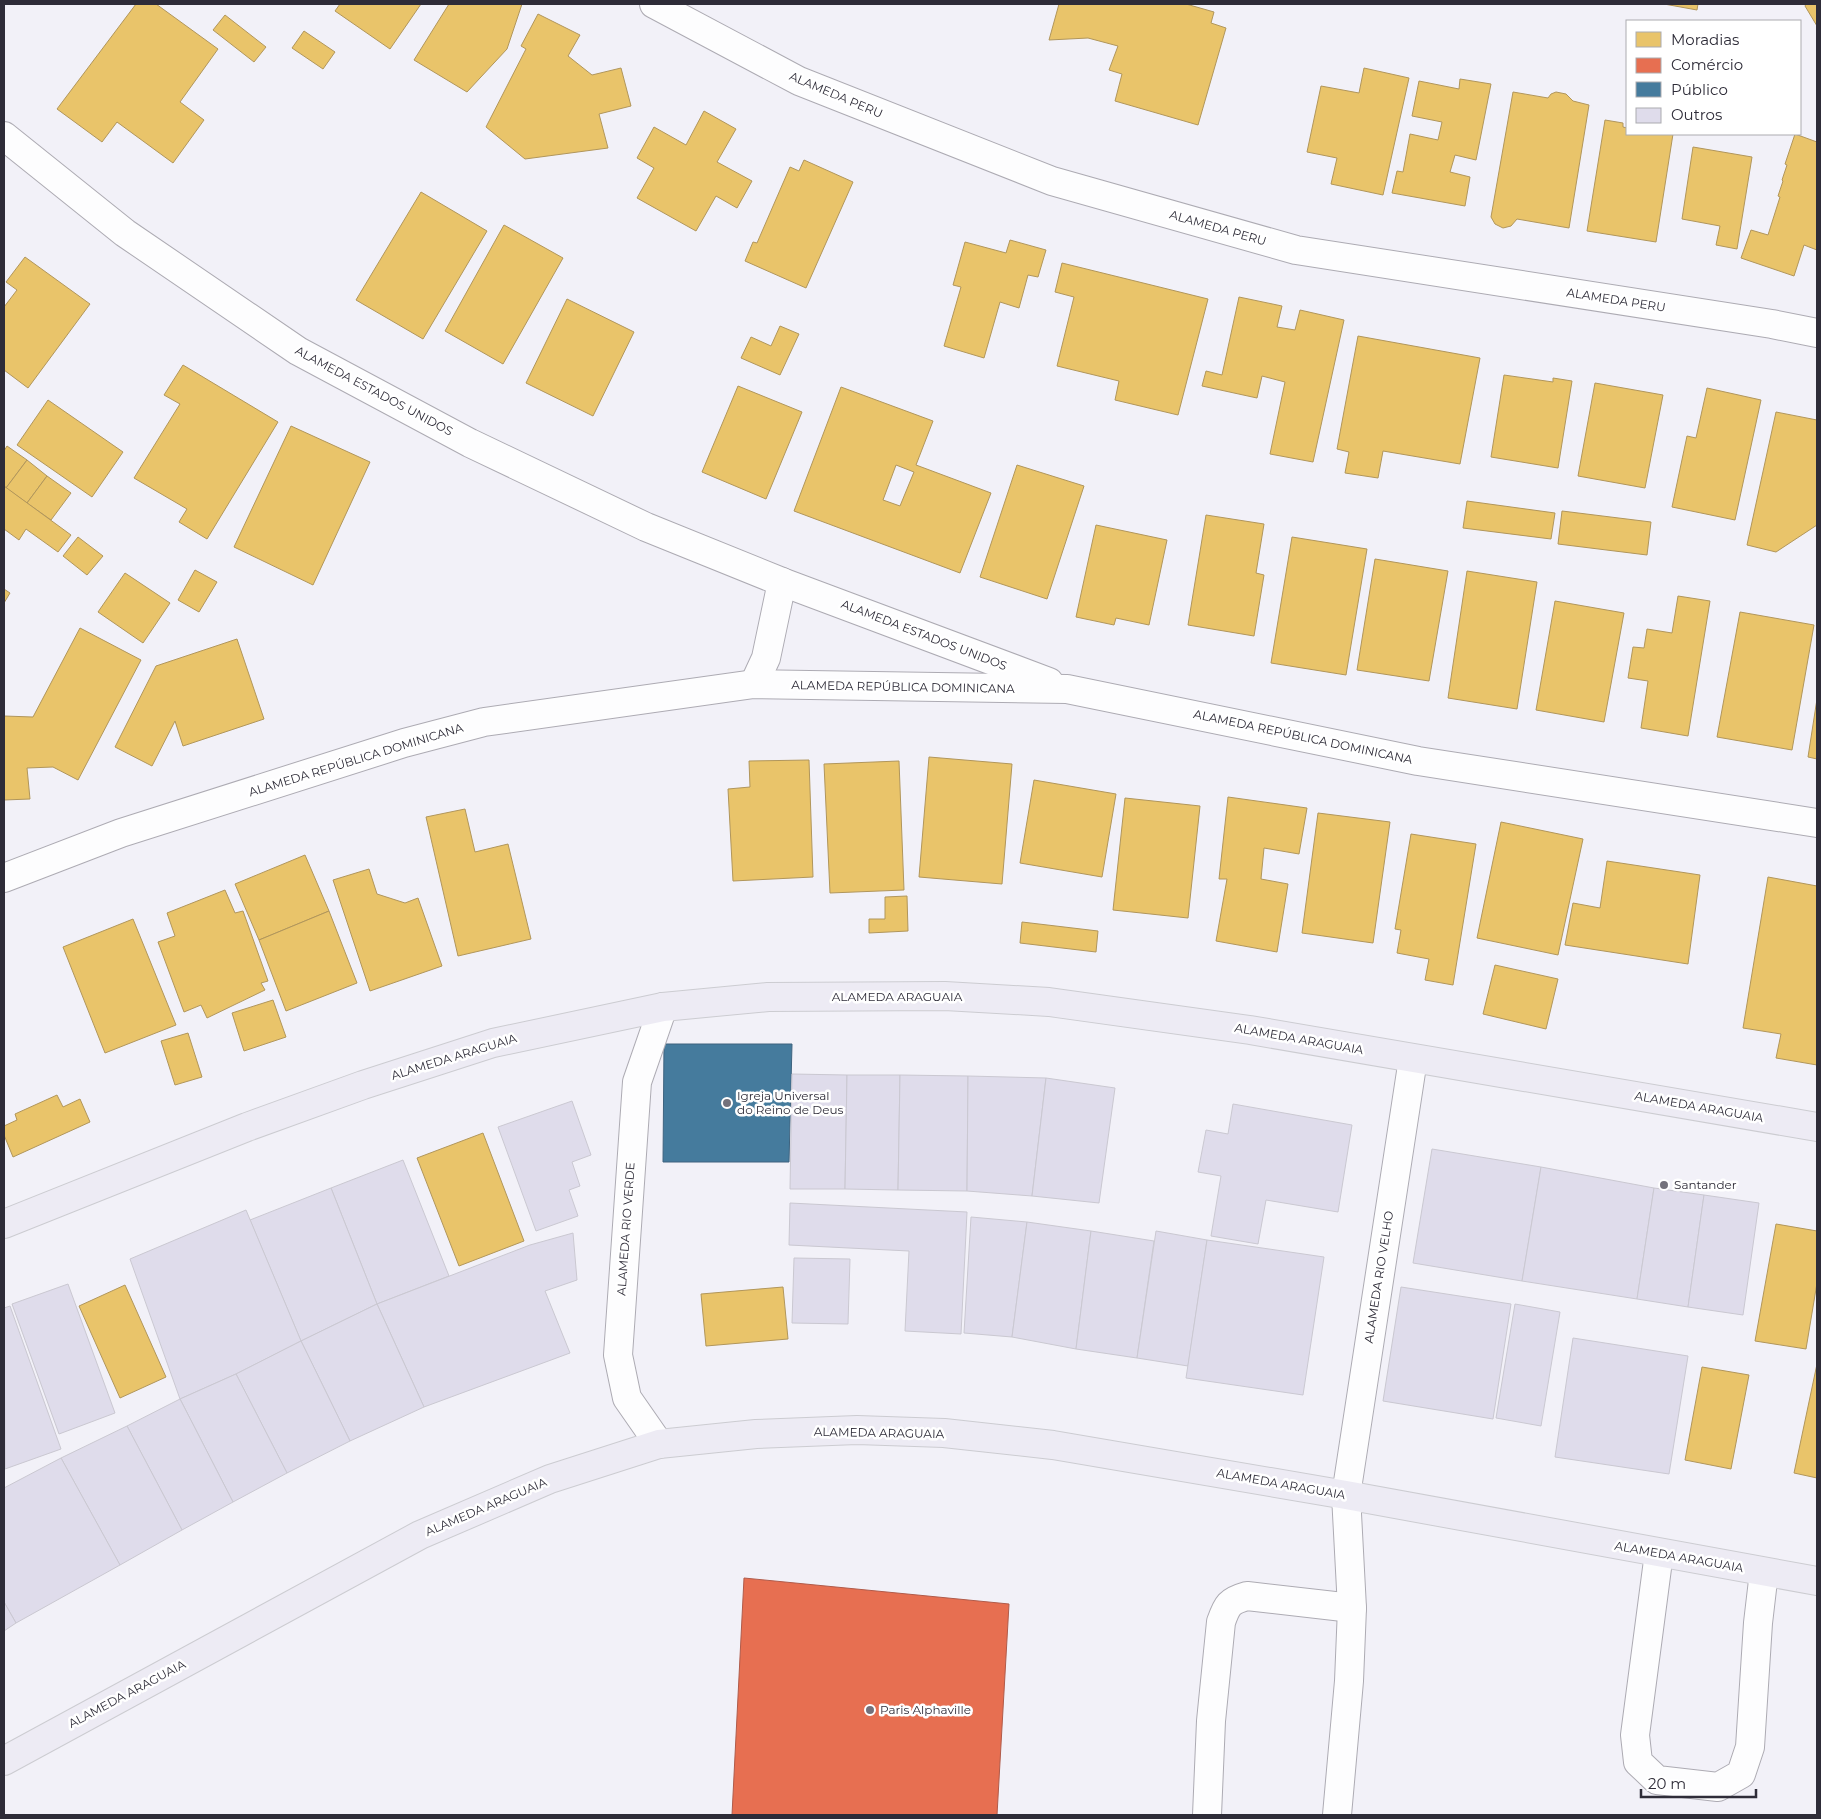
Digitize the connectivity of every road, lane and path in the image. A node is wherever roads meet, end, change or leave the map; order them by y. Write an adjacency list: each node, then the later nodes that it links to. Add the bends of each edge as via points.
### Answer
1 (654, 4): 3 (street, ALAMEDA PERU, via 799,81 1061,184 1296,250)
2 (4, 136): 4 (street, ALAMEDA ESTADOS UNIDOS, via 124,233 298,351 470,443 646,527)
3 (1817, 333)
4 (782, 582): 5 (street, via 766,658); 6 (street, ALAMEDA ESTADOS UNIDOS)
5 (754, 684): 6 (street, ALAMEDA REPÚBLICA DOMINICANA); 8 (street, ALAMEDA REPÚBLICA DOMINICANA, via 484,722 404,743 121,833)
6 (1067, 689): 7 (street, ALAMEDA REPÚBLICA DOMINICANA, via 1418,761)
7 (1817, 823)
8 (4, 878)
9 (663, 1007): 10 (main road, ALAMEDA ARAGUAIA, via 778,997 945,996 1049,1002 1250,1030); 12 (main road, ALAMEDA ARAGUAIA, via 493,1043 363,1085 247,1127); 13 (street, ALAMEDA RIO VERDE, via 636,1082 618,1355 627,1398)
10 (1413, 1059): 11 (main road, ALAMEDA ARAGUAIA); 14 (street, ALAMEDA RIO VELHO)
11 (1817, 1127)
12 (4, 1224)
13 (659, 1444): 14 (main road, ALAMEDA ARAGUAIA, via 765,1433 857,1430 944,1433 1053,1444); 19 (main road, ALAMEDA ARAGUAIA, via 550,1480 420,1535)
14 (1346, 1495): 15 (main road, ALAMEDA ARAGUAIA); 18 (street, ALAMEDA RIO VELHO)
15 (1659, 1553): 16 (main road, ALAMEDA ARAGUAIA); 16 (street, via 1635,1735 1638,1762 1657,1780 1718,1786 1741,1774 1750,1747)
16 (1764, 1572): 17 (main road, ALAMEDA ARAGUAIA)
17 (1817, 1581)
18 (1352, 1608): 20 (street, via 1247,1596 1234,1599 1226,1608 1220,1622); 21 (street, ALAMEDA RIO VELHO, via 1349,1681)
19 (4, 1761)
20 (1206, 1815)
21 (1336, 1815)

